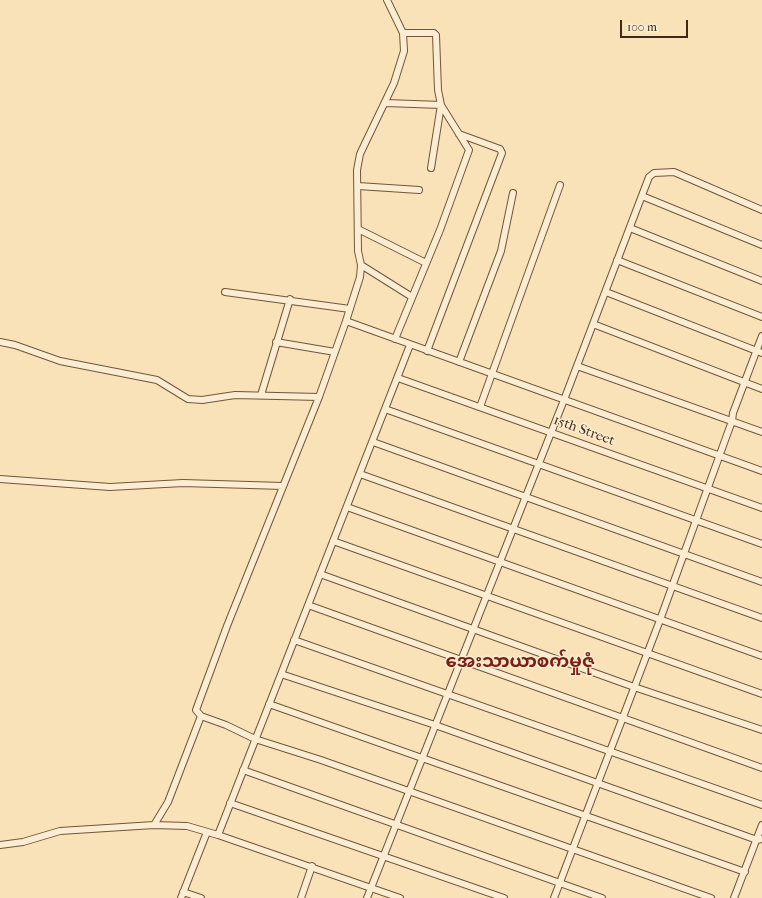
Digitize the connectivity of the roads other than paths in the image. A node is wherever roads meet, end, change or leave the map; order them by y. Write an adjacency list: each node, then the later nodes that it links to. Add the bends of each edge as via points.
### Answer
1 (387, 0): 2 (street)
2 (403, 33): 3 (street, via 404,51); 4 (street, via 436,35 438,90)
3 (386, 103): 4 (street); 8 (street, via 360,154)
4 (442, 105): 5 (street); 6 (street)
5 (459, 134): 17 (street, via 469,150); 33 (street, via 500,148 502,153)
6 (431, 168)
7 (560, 185): 38 (street)
8 (358, 186): 9 (street); 14 (street)
9 (419, 190)
10 (513, 193): 36 (street, via 501,251)
11 (642, 196): 12 (street, via 649,177 654,173 674,172); 13 (street); 15 (street)
12 (762, 210)
13 (630, 228): 16 (street); 19 (street)
14 (358, 229): 17 (street); 18 (street, via 358,251)
15 (762, 245)
16 (618, 260): 21 (street); 25 (street)
17 (426, 263): 22 (street)
18 (362, 265): 22 (street); 24 (street)
19 (762, 281)
20 (225, 292): 23 (street)
21 (606, 292): 27 (street); 35 (street)
22 (412, 297): 29 (street)
23 (290, 300): 24 (street); 31 (street)
24 (350, 309): 26 (street)
25 (762, 317)
26 (346, 321): 29 (street); 34 (street)
27 (593, 324): 37 (street); 40 (street)
28 (762, 336): 35 (street)
29 (395, 339): 32 (street)
30 (0, 342): 42 (street, via 14,344 60,361 157,380 188,399)
31 (276, 342): 34 (street); 42 (street)
32 (410, 345): 33 (street); 39 (street)
33 (427, 351): 36 (street)
34 (335, 352): 43 (street)
35 (759, 352): 40 (street)
36 (459, 362): 38 (street)
37 (577, 366): 44 (street); 47 (street)
38 (492, 374): 44 (street); 45 (street)
39 (398, 378): 45 (street, 15th Street); 46 (street)
40 (745, 382): 41 (street); 47 (street)
41 (762, 389)
42 (261, 395): 43 (street)
43 (319, 397): 56 (street)
44 (564, 400): 48 (street); 51 (street)
45 (480, 407): 48 (street, 15th Street)
46 (385, 409): 50 (street); 52 (street)
47 (732, 421): 49 (street); 51 (street)
48 (552, 432): 52 (street); 57 (street, 15th Street)
49 (762, 432)
50 (373, 442): 54 (street); 58 (street)
51 (720, 456): 53 (street); 57 (street)
52 (539, 464): 58 (street); 61 (street)
53 (762, 471)
54 (360, 474): 59 (street); 62 (street)
55 (0, 479): 56 (street, via 110,487 183,483)
56 (283, 486): 84 (street, via 196,710)
57 (708, 488): 60 (street, 15th Street); 61 (street)
58 (526, 497): 62 (street); 65 (street)
59 (347, 507): 63 (street); 66 (street)
60 (762, 508)
61 (697, 520): 64 (street); 65 (street)
62 (513, 529): 66 (street); 69 (street)
63 (333, 541): 67 (street); 70 (street)
64 (762, 544)
65 (682, 554): 68 (street); 69 (street)
66 (500, 562): 70 (street); 73 (street)
67 (320, 574): 71 (street); 74 (street)
68 (762, 582)
69 (672, 586): 72 (street); 73 (street)
70 (486, 597): 74 (street); 76 (street)
71 (308, 605): 75 (street); 78 (street)
72 (762, 618)
73 (660, 620): 76 (street); 77 (street)
74 (474, 628): 78 (street); 80 (street)
75 (294, 640): 79 (street); 81 (street)
76 (647, 654): 80 (street); 82 (street)
77 (762, 656)
78 (461, 661): 81 (street); 85 (street)
79 (281, 674): 83 (street); 86 (street)
80 (634, 687): 85 (street); 87 (street)
81 (448, 693): 86 (street); 89 (street)
82 (762, 694)
83 (269, 704): 88 (street); 90 (street)
84 (201, 716): 88 (street); 98 (street, via 168,802)
85 (622, 719): 89 (street); 91 (street)
86 (435, 725): 90 (street); 93 (street)
87 (762, 730)
88 (255, 739): 92 (street); 94 (street)
89 (609, 751): 93 (street); 96 (street)
90 (423, 758): 94 (street); 97 (street)
91 (762, 768)
92 (243, 770): 95 (street); 99 (street)
93 (597, 783): 97 (street); 103 (street)
94 (410, 791): 99 (street); 105 (street)
95 (230, 803): 102 (street); 106 (street)
96 (762, 805)
97 (585, 815): 105 (street); 108 (street)
98 (154, 825): 101 (street, via 187,826); 104 (street, via 60,831 23,842)
99 (396, 825): 106 (street); 109 (street)
100 (762, 825): 103 (street)
101 (207, 832): 102 (street); 111 (street)
102 (218, 835): 107 (street)
103 (759, 840): 108 (street)
104 (0, 845)
105 (572, 848): 109 (street); 119 (street)
106 (384, 857): 110 (street); 116 (street)
107 (312, 866): 110 (street); 113 (street)
108 (745, 872): 120 (street)
109 (559, 883): 117 (street); 118 (street)
110 (371, 888): 114 (street); 115 (street)
111 (182, 895): 112 (street)
112 (201, 898)
113 (301, 898)
114 (368, 898)
115 (400, 898)
116 (504, 898)
117 (554, 898)
118 (602, 898)
119 (711, 898)
120 (734, 898)

